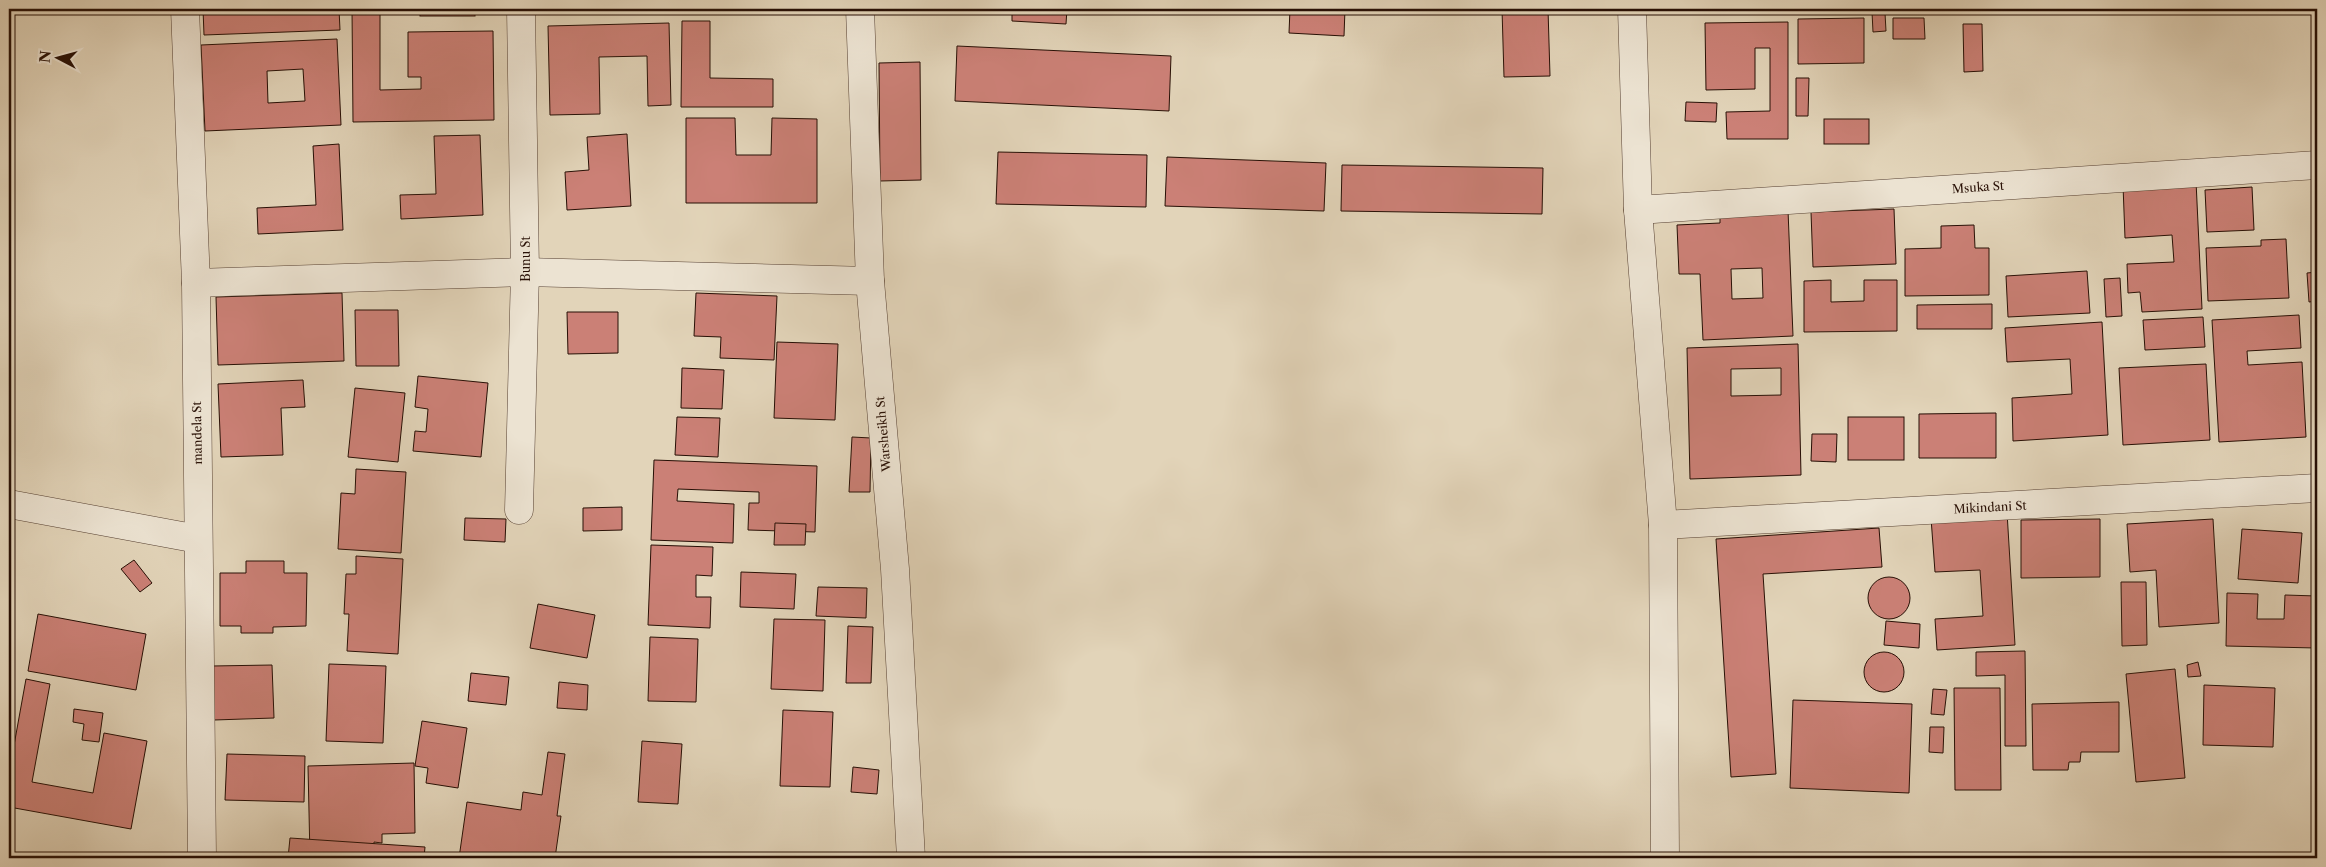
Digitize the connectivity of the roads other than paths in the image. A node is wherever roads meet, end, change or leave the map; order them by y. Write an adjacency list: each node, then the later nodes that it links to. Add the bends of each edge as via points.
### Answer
1 (185, 9): 9 (street, mandela St)
2 (521, 9): 7 (street, Bunu St)
3 (860, 9): 8 (street, Warsheikh St)
4 (1632, 9): 6 (street)
5 (2317, 165): 6 (street, Msuka St)
6 (1638, 210): 13 (street)
7 (526, 272): 8 (street); 9 (street); 12 (street, Bunu St)
8 (870, 281): 16 (street, Warsheikh St, via 895,569)
9 (196, 283): 14 (street, mandela St)
10 (2317, 488): 13 (street, Mikindani St)
11 (9, 504): 14 (street)
12 (519, 510)
13 (1663, 525): 17 (street)
14 (198, 539): 15 (street, mandela St)
15 (202, 858)
16 (910, 858)
17 (1665, 858)

